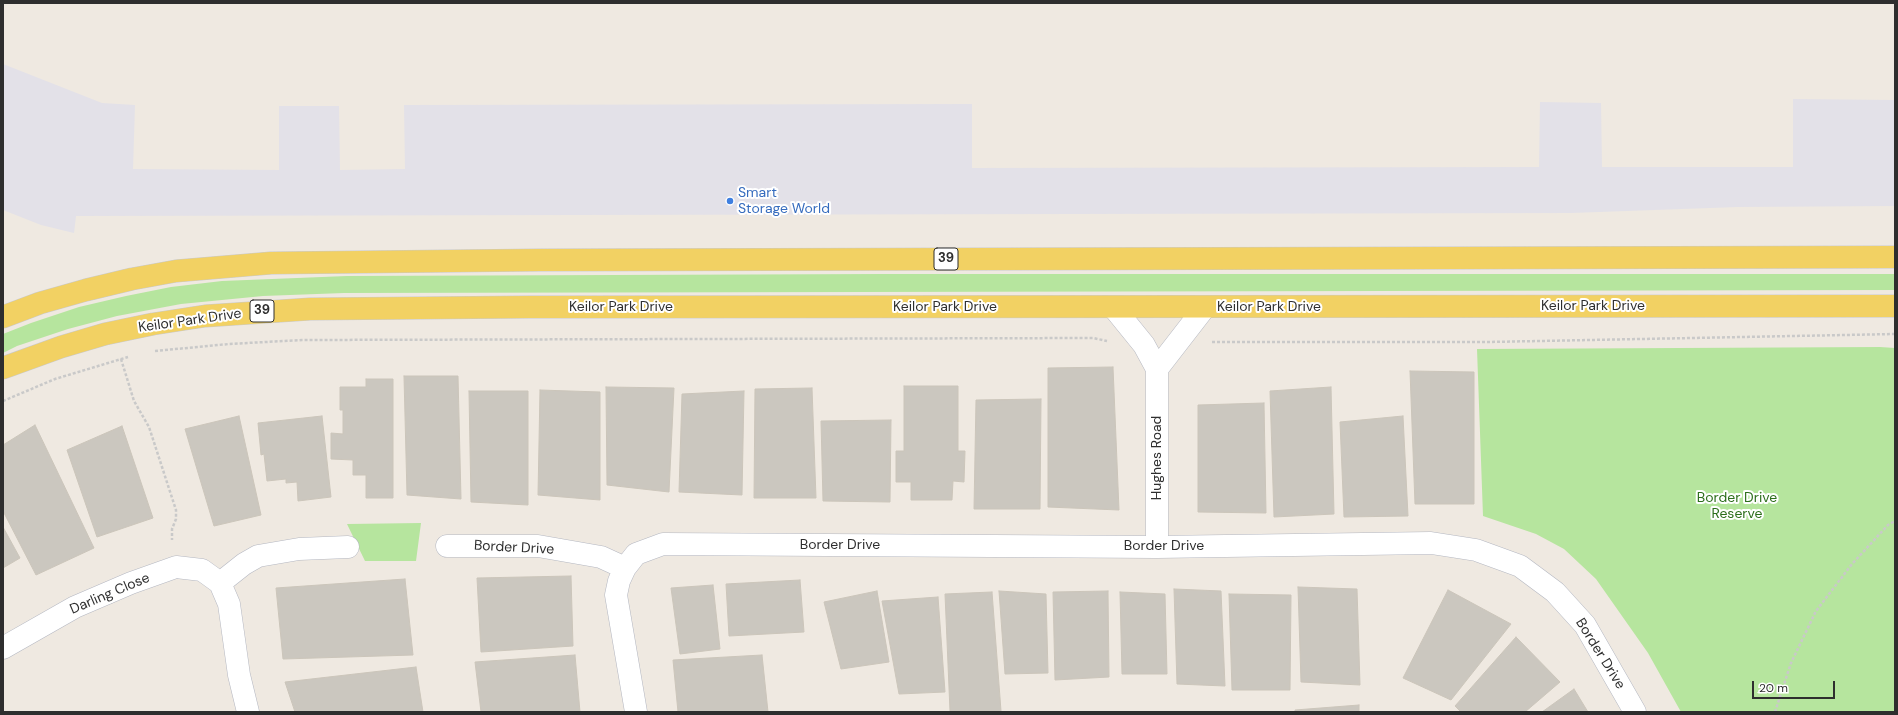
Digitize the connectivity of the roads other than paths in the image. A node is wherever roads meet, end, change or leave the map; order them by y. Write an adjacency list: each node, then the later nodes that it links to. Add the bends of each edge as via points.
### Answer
1 (1895, 257): 5 (main road, 39, via 271,263 176,271 132,279 86,290)
2 (1895, 306): 3 (main road, Keilor Park Drive / 39)
3 (1205, 307): 4 (main road, Keilor Park Drive / 39); 7 (street)
4 (1114, 308): 6 (main road, Keilor Park Drive / 39, via 310,309 206,316 105,334); 7 (street, via 1144,345)
5 (3, 317)
6 (3, 368)
7 (1158, 369): 10 (street, Hughes Road)
8 (447, 546): 11 (street, Border Drive, via 538,546 601,557)
9 (348, 547): 12 (street, via 299,549 258,556)
10 (1157, 547): 11 (street, Border Drive, via 663,544 636,554); 16 (street, Border Drive, via 1431,543 1476,550 1520,566 1555,592 1585,626)
11 (625, 568): 15 (street, Border Drive, via 616,595)
12 (220, 583): 13 (street, Darling Close, via 202,570 176,567 75,607); 14 (street, via 229,604 239,675)
13 (3, 648)
14 (248, 712)
15 (636, 712)
16 (1634, 712)

